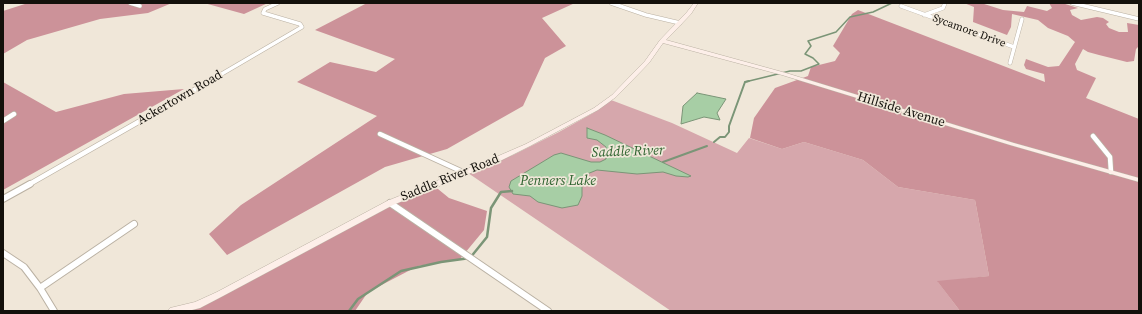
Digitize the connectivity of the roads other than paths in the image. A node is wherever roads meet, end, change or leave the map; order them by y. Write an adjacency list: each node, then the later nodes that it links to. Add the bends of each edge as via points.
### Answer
1 (130, 3): 7 (street)
2 (278, 3): 23 (street, Ackertown Road, via 265,9 263,13 300,24 302,27 299,30)
3 (611, 3): 12 (street)
4 (696, 3): 12 (main road, Saddle River Road)
5 (945, 3): 9 (street, via 943,8)
6 (1072, 3): 11 (street)
7 (140, 6)
8 (901, 6): 9 (street, Sycamore Drive)
9 (924, 15): 14 (street, Sycamore Drive)
10 (1022, 19): 14 (street)
11 (1139, 19)
12 (680, 23): 13 (main road, Saddle River Road)
13 (662, 42): 20 (main road, Saddle River Road, via 647,62 614,96 596,109 528,145); 21 (main road, Hillside Avenue, via 764,68)
14 (1014, 47): 15 (street)
15 (1010, 64)
16 (14, 114): 17 (street)
17 (3, 121)
18 (380, 134): 20 (street)
19 (1093, 136): 21 (street, via 1110,157)
20 (463, 172): 24 (main road, Saddle River Road)
21 (1111, 172): 22 (main road, Hillside Avenue)
22 (1139, 180)
23 (3, 199)
24 (390, 203): 28 (main road, Saddle River Road); 31 (street)
25 (134, 224): 27 (street)
26 (3, 253): 27 (street, via 24,267)
27 (40, 288): 29 (street)
28 (197, 308): 30 (main road, Saddle River Road)
29 (54, 311)
30 (173, 311)
31 (548, 311)

